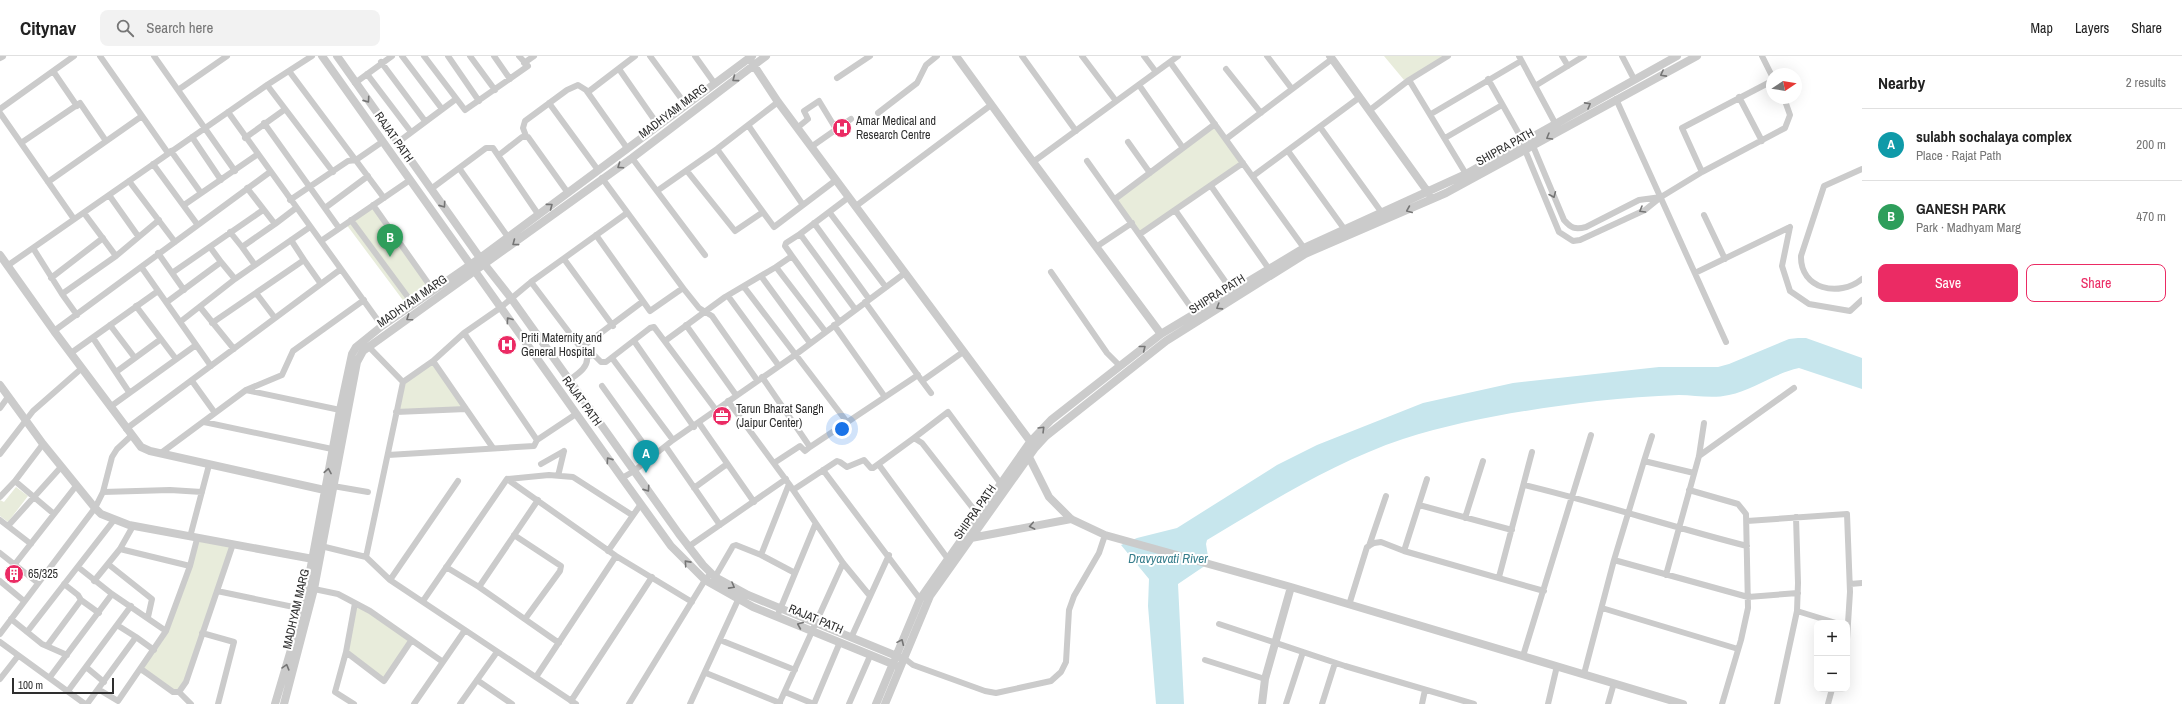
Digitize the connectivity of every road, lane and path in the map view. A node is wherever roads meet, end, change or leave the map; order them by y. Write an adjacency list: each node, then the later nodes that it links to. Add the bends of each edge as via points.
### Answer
1 (74, 56): 48 (street)
2 (100, 56): 88 (street)
3 (154, 56): 63 (street)
4 (227, 56): 36 (street)
5 (312, 56): 47 (street)
6 (322, 56): 109 (street, RAJAT PATH)
7 (337, 56): 56 (street, RAJAT PATH)
8 (402, 56): 80 (street)
9 (424, 56): 69 (street)
10 (448, 56): 70 (street)
11 (470, 56): 64 (street)
12 (494, 56): 52 (street)
13 (519, 56): 42 (street)
14 (534, 56): 42 (street)
15 (635, 56): 46 (street)
16 (650, 56): 75 (street)
17 (695, 56): 57 (street)
18 (766, 56): 39 (street, MADHYAM MARG)
19 (870, 56): 51 (street)
20 (937, 56): 84 (street, via 926,65 917,83)
21 (956, 56): 76 (street)
22 (1022, 56): 100 (street)
23 (1082, 56): 71 (street)
24 (1144, 56): 49 (street)
25 (1178, 56): 41 (street)
26 (1267, 56): 62 (street)
27 (1448, 56): 55 (street)
28 (1562, 56): 43 (street)
29 (1584, 56): 43 (street)
30 (1622, 56): 54 (street)
31 (1677, 56): 38 (street, SHIPRA PATH)
32 (1697, 56): 68 (street, SHIPRA PATH, one-way to 68)
33 (1762, 56): 45 (street)
34 (389, 57): 40 (street)
35 (1331, 57): 62 (street); 66 (street)
36 (218, 58): 63 (street)
37 (1520, 58): 53 (street); 61 (street)
38 (1667, 58): 54 (street, SHIPRA PATH)
39 (750, 59): 57 (street, MADHYAM MARG); 72 (street); 123 (street, MADHYAM MARG, one-way to 123)
40 (381, 62): 50 (street); 90 (street)
41 (1170, 62): 49 (street); 93 (street)
42 (524, 63): 52 (street, via 528,66)
43 (1568, 66): 61 (street)
44 (1226, 68): 85 (street)
45 (1768, 68)
46 (619, 69): 65 (street); 94 (street)
47 (289, 71): 59 (street); 124 (street)
48 (53, 72): 78 (street); 79 (street)
49 (1156, 72): 60 (street)
50 (367, 74): 56 (street); 101 (street)
51 (837, 78)
52 (510, 79): 64 (street)
53 (1488, 79): 77 (street); 87 (street)
54 (1634, 79): 92 (street, SHIPRA PATH, one-way to 54)
55 (1409, 80): 82 (street); 87 (street)
56 (355, 83): 112 (street, RAJAT PATH, one-way to 112)
57 (715, 84): 75 (street, MADHYAM MARG)
58 (1766, 84): 67 (street)
59 (267, 85): 81 (street); 83 (street)
60 (1139, 85): 71 (street); 117 (street)
61 (1535, 86): 92 (street)
62 (1292, 89): 85 (street)
63 (178, 90): 97 (street)
64 (495, 90): 70 (street)
65 (588, 92): 73 (street, via 582,86 573,86); 116 (street)
66 (1360, 97): 82 (street); 96 (street)
67 (1739, 97): 108 (street); 135 (street, via 1682,128)
68 (1616, 98): 114 (street, SHIPRA PATH, one-way to 114); 156 (street)
69 (456, 99): 70 (street, via 465,110); 80 (street)
70 (479, 101)
71 (1116, 101): 100 (street)
72 (778, 102): 95 (street); 98 (street)
73 (549, 103): 102 (street, via 522,124); 137 (street)
74 (1786, 104): 108 (street, via 1790,115 1785,128)
75 (686, 105): 94 (street, MADHYAM MARG)
76 (991, 105): 126 (street); 164 (street)
77 (1502, 105): 105 (street); 113 (street)
78 (77, 106): 107 (street, via 80,104); 111 (street)
79 (0, 109)
80 (442, 109): 90 (street)
81 (284, 110): 91 (street); 134 (street)
82 (1370, 110): 151 (street)
83 (228, 112): 97 (street); 104 (street)
84 (878, 113)
85 (1260, 113): 106 (street)
86 (0, 114): 111 (street)
87 (1431, 114): 105 (street)
88 (142, 116): 107 (street); 120 (street)
89 (851, 119): 99 (street)
90 (425, 121): 101 (street)
91 (264, 123): 104 (street); 147 (street)
92 (1555, 123): 113 (street, SHIPRA PATH)
93 (1215, 124): 106 (street); 117 (street)
94 (658, 125): 116 (street, MADHYAM MARG)
95 (748, 125): 118 (street); 163 (street)
96 (1320, 127): 119 (street); 173 (street)
97 (205, 128): 103 (street); 132 (street)
98 (797, 128): 99 (street, via 808,119 804,112 819,101); 115 (street)
99 (836, 129): 115 (street)
100 (1076, 130): 126 (street)
101 (412, 132): 112 (street)
102 (526, 136): 122 (street); 153 (street)
103 (192, 137): 120 (street); 141 (street)
104 (245, 138): 121 (street)
105 (1445, 138): 138 (street)
106 (1226, 139): 127 (street)
107 (106, 141): 145 (street)
108 (1762, 141): 135 (street)
109 (382, 142): 124 (street); 142 (street, RAJAT PATH)
110 (1128, 142): 136 (street)
111 (21, 143): 145 (street)
112 (397, 143): 149 (street, RAJAT PATH)
113 (1524, 146): 114 (street, SHIPRA PATH); 138 (street, SHIPRA PATH); 156 (street, one-way to 113, via 1645,210 1573,241 1560,232); 159 (street, SHIPRA PATH)
114 (1533, 146): 156 (street, one-way to 156, via 1564,220 1570,227 1586,227 1639,200)
115 (811, 147): 143 (street)
116 (627, 148): 137 (street, MADHYAM MARG)
117 (1184, 148): 136 (street)
118 (717, 149): 131 (street); 169 (street)
119 (1288, 151): 140 (street); 185 (street)
120 (169, 152): 128 (street); 152 (street)
121 (258, 154): 132 (street); 133 (street)
122 (498, 155): 129 (street, via 493,148 486,148); 174 (street)
123 (632, 158): 137 (street, MADHYAM MARG, one-way to 137); 150 (street)
124 (356, 160): 134 (street, via 350,159); 139 (street)
125 (1087, 161): 158 (street)
126 (1033, 162): 198 (street)
127 (1243, 163): 140 (street); 146 (street)
128 (153, 164): 144 (street); 161 (street)
129 (459, 168): 149 (street); 191 (street)
130 (1862, 169): 226 (street, via 1824,186 1800,256 1800,266 1804,276 1815,284 1830,288 1849,287)
131 (687, 170): 150 (street); 169 (street, via 735,231)
132 (235, 171): 141 (street)
133 (270, 172): 148 (street); 160 (street)
134 (332, 172): 147 (street)
135 (1702, 172): 156 (street)
136 (1150, 173): 158 (street)
137 (600, 174): 153 (street, MADHYAM MARG); 172 (street); 210 (street, MADHYAM MARG, one-way to 210)
138 (1466, 174): 151 (street, SHIPRA PATH)
139 (368, 176): 157 (street); 166 (street)
140 (1253, 176): 200 (street)
141 (221, 180): 152 (street)
142 (410, 180): 157 (street); 212 (street, RAJAT PATH)
143 (836, 180): 155 (street); 163 (street)
144 (129, 181): 154 (street); 177 (street)
145 (48, 182): 176 (street)
146 (1211, 186): 168 (street); 217 (street)
147 (310, 187): 160 (street); 166 (street)
148 (247, 188): 167 (street); 181 (street)
149 (431, 189): 210 (street, RAJAT PATH, one-way to 210)
150 (656, 191): 203 (street)
151 (1428, 192): 159 (street); 173 (street, SHIPRA PATH)
152 (201, 193): 161 (street)
153 (568, 193): 174 (street, MADHYAM MARG, one-way to 153)
154 (109, 195): 171 (street); 190 (street)
155 (849, 197): 164 (street); 170 (street)
156 (1660, 197): 222 (street)
157 (384, 198): 162 (street)
158 (1115, 199): 180 (street)
159 (1433, 199): 325 (street, SHIPRA PATH, one-way to 325, via 1305,254 1235,297 1166,341)
160 (290, 200): 165 (street)
161 (184, 205): 181 (street)
162 (373, 205): 178 (street); 233 (street)
163 (803, 206): 169 (street, via 774,227)
164 (856, 206): 221 (street)
165 (296, 208): 182 (street); 183 (street)
166 (325, 208): 184 (street)
167 (263, 210): 182 (street); 186 (street)
168 (1175, 210): 188 (street); 235 (street)
169 (763, 212)
170 (830, 212): 179 (street); 229 (street)
171 (84, 213): 176 (street); 192 (street)
172 (627, 213): 189 (street); 231 (street)
173 (1382, 213): 185 (street, SHIPRA PATH)
174 (538, 214): 191 (street, MADHYAM MARG)
175 (1704, 215): 207 (street)
176 (74, 220): 199 (street)
177 (159, 220): 190 (street); 195 (street)
178 (351, 220): 184 (street); 245 (street)
179 (814, 223): 187 (street); 241 (street)
180 (1132, 223): 188 (street); 198 (street)
181 (197, 224): 195 (street)
182 (275, 224): 197 (street)
183 (310, 227): 193 (street); 194 (street)
184 (339, 228): 194 (street)
185 (1345, 230): 200 (street, SHIPRA PATH)
186 (230, 232): 196 (street); 197 (street)
187 (800, 234): 205 (street, via 785,244); 249 (street)
188 (1140, 234): 251 (street)
189 (596, 235): 206 (street); 244 (street)
190 (138, 236): 204 (street)
191 (508, 237): 210 (street, MADHYAM MARG)
192 (103, 238): 204 (street); 224 (street)
193 (291, 240): 208 (street); 211 (street)
194 (321, 241): 216 (street)
195 (175, 242): 201 (street)
196 (210, 247): 209 (street); 220 (street)
197 (242, 247): 211 (street)
198 (1096, 247): 264 (street)
199 (33, 248): 213 (street); 224 (street)
200 (1304, 248): 217 (street, SHIPRA PATH)
201 (158, 253): 215 (street); 220 (street)
202 (0, 255): 213 (street)
203 (705, 255)
204 (116, 256): 237 (street)
205 (792, 256): 214 (street); 256 (street)
206 (564, 259): 227 (street); 260 (street)
207 (1725, 259): 222 (street); 242 (street, via 1790,227 1782,266 1790,291 1809,304 1850,311)
208 (304, 260): 228 (street); 236 (street)
209 (221, 262): 225 (street); 232 (street)
210 (482, 262): 212 (street, MADHYAM MARG); 218 (street, MADHYAM MARG); 239 (street, RAJAT PATH)
211 (255, 265): 225 (street)
212 (470, 265): 218 (street, RAJAT PATH); 233 (street, MADHYAM MARG)
213 (8, 266): 261 (street)
214 (776, 267): 223 (street); 262 (street)
215 (142, 268): 234 (street); 252 (street)
216 (341, 269): 228 (street); 240 (street)
217 (1269, 269): 235 (street, SHIPRA PATH)
218 (475, 272): 248 (street, RAJAT PATH); 272 (street, MADHYAM MARG, one-way to 272)
219 (1051, 272): 285 (street, via 1107,353)
220 (172, 273): 232 (street)
221 (905, 273): 229 (street); 275 (street)
222 (1695, 273): 269 (street)
223 (762, 276): 230 (street); 270 (street)
224 (51, 278): 237 (street)
225 (235, 279): 247 (street)
226 (1862, 279)
227 (531, 282): 239 (street); 273 (street)
228 (321, 284): 253 (street)
229 (886, 286): 241 (street)
230 (744, 287): 238 (street); 277 (street)
231 (683, 288): 244 (street, via 650,311); 250 (street, via 699,308)
232 (184, 290): 243 (street)
233 (433, 290): 245 (street, MADHYAM MARG)
234 (158, 291): 243 (street); 246 (street)
235 (1232, 291): 251 (street, SHIPRA PATH)
236 (256, 293): 253 (street); 255 (street)
237 (62, 294): 252 (street)
238 (728, 296): 250 (street); 284 (street)
239 (511, 298): 248 (street); 291 (street, RAJAT PATH)
240 (364, 300): 259 (street); 297 (street, via 293,351 282,375)
241 (867, 300): 249 (street); 288 (street)
242 (1862, 300)
243 (167, 302): 254 (street)
244 (642, 302): 260 (street)
245 (413, 304): 259 (street, MADHYAM MARG)
246 (136, 306): 257 (street); 266 (street)
247 (200, 307): 254 (street); 255 (street)
248 (500, 308): 263 (street); 311 (street, RAJAT PATH, one-way to 248)
249 (855, 309): 256 (street)
250 (705, 310): 258 (street); 289 (street)
251 (1195, 313): 264 (street, SHIPRA PATH)
252 (77, 315): 261 (street)
253 (275, 318): 274 (street)
254 (180, 322): 271 (street)
255 (212, 323): 274 (street)
256 (836, 323): 262 (street); 302 (street)
257 (110, 325): 265 (street); 279 (street)
258 (686, 325): 268 (street); 300 (street)
259 (382, 326): 307 (street, MADHYAM MARG, via 356,347 352,354)
260 (613, 326): 273 (street)
261 (54, 331): 276 (street)
262 (825, 331): 270 (street)
263 (464, 333): 282 (street); 322 (street)
264 (1161, 334): 285 (street, SHIPRA PATH, one-way to 264)
265 (92, 338): 276 (street); 287 (street)
266 (161, 339): 279 (street); 280 (street)
267 (634, 341): 268 (street, via 653,327); 281 (street); 316 (street)
268 (665, 341): 308 (street)
269 (1726, 342)
270 (810, 343): 277 (street)
271 (196, 345): 280 (street); 283 (street)
272 (368, 346): 293 (street); 359 (street, MADHYAM MARG, via 357,362)
273 (582, 348): 278 (street)
274 (234, 349): 283 (street)
275 (964, 352): 292 (street); 325 (street)
276 (71, 353): 286 (street)
277 (795, 355): 284 (street); 314 (street)
278 (587, 356): 281 (street, via 594,355 604,362); 291 (street, via 585,367)
279 (135, 358): 287 (street)
280 (176, 358): 298 (street)
281 (612, 358): 323 (street)
282 (433, 361): 293 (street); 306 (street)
283 (211, 366): 290 (street)
284 (779, 366): 289 (street)
285 (1120, 366): 325 (street, SHIPRA PATH, one-way to 285, via 1051,420)
286 (82, 368): 304 (street); 312 (street)
287 (116, 372): 298 (street)
288 (918, 375): 292 (street); 302 (street)
289 (759, 379): 300 (street); 327 (street)
290 (192, 381): 310 (street); 317 (street)
291 (568, 381): 346 (street, RAJAT PATH)
292 (922, 381): 299 (street)
293 (403, 382): 309 (street)
294 (0, 385): 301 (street)
295 (602, 386): 335 (street)
296 (1794, 388): 334 (street)
297 (246, 390): 307 (street); 310 (street)
298 (129, 392): 304 (street)
299 (931, 393)
300 (736, 395): 303 (street)
301 (8, 397): 305 (street); 312 (street)
302 (885, 397): 314 (street)
303 (728, 401): 308 (street); 339 (street)
304 (110, 407): 317 (street)
305 (0, 408)
306 (466, 409): 309 (street); 328 (street)
307 (340, 410): 329 (street, MADHYAM MARG)
308 (716, 410): 316 (street)
309 (396, 412): 333 (street)
310 (215, 413): 313 (street)
311 (576, 414): 322 (street); 349 (street, RAJAT PATH, one-way to 311)
312 (25, 421): 324 (street); 332 (street)
313 (204, 422): 329 (street); 331 (street)
314 (847, 422): 327 (street)
315 (1704, 423): 334 (street)
316 (696, 425): 323 (street); 341 (street)
317 (126, 429): 319 (street)
318 (1591, 435): 368 (street)
319 (131, 436): 331 (street, via 141,447); 362 (street, via 112,457)
320 (1652, 436): 338 (street)
321 (914, 438): 343 (street); 355 (street, via 948,412); 377 (street, via 922,443)
322 (537, 440): 328 (street, via 534,446)
323 (673, 440): 326 (street)
324 (43, 444): 344 (street); 352 (street)
325 (1033, 445): 336 (street, SHIPRA PATH); 355 (street, SHIPRA PATH)
326 (666, 447): 335 (street); 358 (street)
327 (810, 447): 339 (street, via 805,451 800,446)
328 (493, 448): 333 (street)
329 (332, 449): 359 (street, MADHYAM MARG, one-way to 329)
330 (1532, 452): 356 (street)
331 (161, 453): 342 (street)
332 (0, 454)
333 (388, 455): 407 (street)
334 (1698, 456): 347 (street)
335 (653, 457): 346 (street)
336 (1029, 457): 380 (street, via 1049,497); 393 (street, SHIPRA PATH)
337 (1483, 461): 379 (street)
338 (1644, 461): 347 (street); 376 (street)
339 (774, 463): 354 (street)
340 (541, 464): 348 (street, via 564,451)
341 (728, 464): 358 (street); 370 (street)
342 (209, 465): 359 (street); 363 (street)
343 (879, 465): 345 (street, via 871,468 862,460 847,467 839,461); 409 (street)
344 (61, 467): 357 (street); 365 (street)
345 (823, 470): 360 (street); 405 (street)
346 (634, 471): 349 (street); 399 (street, RAJAT PATH, one-way to 399)
347 (1694, 473): 361 (street)
348 (558, 476): 350 (street); 375 (street, via 573,477)
349 (622, 478): 371 (street, RAJAT PATH)
350 (506, 479): 369 (street); 416 (street)
351 (1427, 479): 372 (street)
352 (15, 481): 365 (street); 367 (street)
353 (458, 481): 422 (street)
354 (788, 482): 360 (street); 370 (street); 404 (street)
355 (1001, 484): 377 (street, SHIPRA PATH)
356 (1524, 485): 368 (street); 389 (street)
357 (76, 486): 373 (street); 374 (street)
358 (694, 488): 384 (street)
359 (330, 489): 364 (street); 396 (street, MADHYAM MARG); 408 (street, MADHYAM MARG)
360 (793, 490): 385 (street)
361 (1689, 490): 383 (street, via 1738,504 1746,514); 388 (street)
362 (103, 492): 363 (street); 373 (street)
363 (202, 492): 392 (street)
364 (368, 492)
365 (34, 496): 374 (street); 386 (street)
366 (1386, 496): 397 (street)
367 (0, 497)
368 (1572, 497): 376 (street); 433 (street)
369 (538, 500): 390 (street); 401 (street)
370 (754, 502): 384 (street)
371 (641, 504): 375 (street); 423 (street, RAJAT PATH, one-way to 371, via 671,546)
372 (1419, 506): 379 (street); 402 (street)
373 (95, 508): 382 (street); 425 (street)
374 (54, 514): 394 (street)
375 (632, 515): 401 (street)
376 (1629, 515): 388 (street); 410 (street)
377 (979, 516): 409 (street, SHIPRA PATH)
378 (1796, 517): 383 (street); 429 (street, via 1847,514); 435 (street)
379 (1465, 518): 389 (street)
380 (1070, 519): 391 (street); 393 (street, one-way to 393)
381 (0, 520): 386 (street)
382 (114, 520): 387 (street); 415 (street)
383 (1747, 521): 398 (street)
384 (720, 525): 399 (street)
385 (816, 525): 413 (street); 417 (street)
386 (8, 526): 394 (street)
387 (132, 526): 392 (street); 400 (street)
388 (1679, 529): 398 (street); 418 (street)
389 (1512, 530): 421 (street)
390 (514, 535): 430 (street); 455 (street, via 558,562 561,568)
391 (1109, 536): 431 (street); 491 (street, via 1074,596 1069,610 1066,662 1061,672 1051,681 996,693 980,690)
392 (193, 538): 395 (street); 414 (street)
393 (971, 538): 486 (street, SHIPRA PATH, via 930,596)
394 (31, 544): 411 (street)
395 (233, 544): 408 (street); 434 (street)
396 (321, 546): 407 (street); 432 (street, MADHYAM MARG)
397 (1369, 546): 402 (street, via 1381,542); 446 (street)
398 (1747, 546): 438 (street)
399 (688, 547): 419 (street, RAJAT PATH)
400 (120, 549): 412 (street); 414 (street)
401 (608, 551): 406 (street)
402 (1404, 551): 421 (street)
403 (0, 553): 411 (street)
404 (761, 555): 417 (street); 419 (street, via 734,545)
405 (889, 555): 437 (street); 439 (street)
406 (616, 556): 420 (street); 473 (street)
407 (366, 558): 422 (street)
408 (312, 559): 449 (street, MADHYAM MARG)
409 (948, 559): 439 (street, SHIPRA PATH)
410 (1614, 560): 418 (street); 448 (street)
411 (15, 564): 425 (street)
412 (108, 564): 424 (street); 453 (street, via 152,599)
413 (843, 564): 437 (street); 458 (street)
414 (190, 566): 462 (street)
415 (78, 567): 424 (street); 428 (street)
416 (446, 567): 430 (street); 443 (street)
417 (795, 573): 450 (street)
418 (1666, 574): 438 (street)
419 (713, 575): 423 (street); 450 (street, RAJAT PATH, one-way to 450)
420 (652, 577): 444 (street); 513 (street)
421 (1499, 577): 433 (street)
422 (390, 580): 443 (street)
423 (705, 580): 441 (street, RAJAT PATH); 444 (street)
424 (94, 581): 436 (street)
425 (38, 583): 442 (street)
426 (1862, 583): 429 (street)
427 (1, 584): 442 (street)
428 (64, 584): 440 (street); 464 (street)
429 (1850, 584): 457 (street)
430 (479, 587): 455 (street)
431 (1291, 587): 446 (street); 471 (street)
432 (314, 589): 445 (street, via 338,594); 521 (street, MADHYAM MARG)
433 (1544, 591): 485 (street)
434 (217, 592): 449 (street); 465 (street)
435 (1798, 593): 438 (street); 451 (street)
436 (112, 594): 447 (street); 452 (street)
437 (870, 596): 468 (street)
438 (1748, 597): 476 (street, via 1748,608)
439 (920, 599): 484 (street, SHIPRA PATH, one-way to 439)
440 (81, 600): 452 (street); 475 (street)
441 (738, 600): 450 (street, RAJAT PATH); 469 (street)
442 (24, 601): 454 (street)
443 (422, 601): 461 (street)
444 (692, 602): 526 (street)
445 (355, 603): 470 (street); 478 (street)
446 (1349, 605): 485 (street)
447 (131, 606): 453 (street); 460 (street)
448 (1602, 608): 476 (street); 498 (street)
449 (302, 609): 520 (street, MADHYAM MARG, one-way to 449)
450 (779, 611): 458 (street, RAJAT PATH); 463 (street, RAJAT PATH, one-way to 450)
451 (1797, 611): 456 (street); 542 (street)
452 (99, 613): 481 (street)
453 (148, 617): 462 (street)
454 (11, 619): 464 (street); 466 (street)
455 (525, 619): 473 (street)
456 (1826, 620)
457 (1848, 620)
458 (817, 622): 463 (street); 468 (street, RAJAT PATH)
459 (1219, 624): 471 (street)
460 (117, 625): 467 (street); 494 (street)
461 (465, 630): 479 (street); 488 (street)
462 (166, 631): 477 (street)
463 (813, 631): 474 (street, RAJAT PATH); 496 (street)
464 (28, 632): 475 (street)
465 (202, 633): 509 (street, via 186,682); 519 (street, via 234,642)
466 (0, 634)
467 (136, 637): 477 (street); 504 (street)
468 (851, 638): 484 (street, RAJAT PATH)
469 (720, 640): 496 (street); 497 (street)
470 (411, 641): 478 (street, via 384,681); 488 (street)
471 (1276, 641): 480 (street); 502 (street)
472 (0, 642): 482 (street)
473 (558, 642): 500 (street)
474 (840, 642): 483 (street, RAJAT PATH); 529 (street)
475 (48, 646): 481 (street)
476 (1738, 649): 541 (street)
477 (154, 650): 495 (street)
478 (346, 652): 522 (street, via 335,692)
479 (497, 652): 500 (street); 503 (street)
480 (1303, 652): 489 (street); 534 (street)
481 (67, 655): 499 (street)
482 (18, 656): 499 (street); 501 (street)
483 (870, 656): 490 (street, RAJAT PATH); 530 (street)
484 (895, 656): 486 (street, RAJAT PATH); 490 (street, SHIPRA PATH)
485 (1523, 656): 493 (street)
486 (904, 658): 491 (street); 492 (street, SHIPRA PATH)
487 (1205, 660): 502 (street)
488 (443, 662): 523 (street)
489 (1335, 663): 507 (street); 535 (street)
490 (891, 664): 492 (street, RAJAT PATH); 531 (street, SHIPRA PATH)
491 (913, 665): 492 (street)
492 (900, 666): 532 (street, SHIPRA PATH)
493 (1557, 666): 498 (street); 538 (street)
494 (86, 667): 504 (street); 508 (street)
495 (141, 669): 509 (street, via 173,692); 515 (street)
496 (795, 670): 510 (street)
497 (706, 673): 527 (street); 528 (street)
498 (1584, 674): 505 (street)
499 (50, 677): 508 (street)
500 (536, 677): 513 (street)
501 (0, 679)
502 (1265, 679): 533 (street)
503 (477, 680): 524 (street); 525 (street)
504 (104, 682): 506 (street)
505 (1614, 683): 539 (street); 540 (street)
506 (98, 689): 515 (street); 517 (street)
507 (1425, 690): 514 (street); 536 (street)
508 (68, 691): 512 (street)
509 (179, 692): 518 (street)
510 (785, 692): 528 (street); 529 (street)
511 (1831, 692): 543 (street)
512 (77, 698): 516 (street); 517 (street)
513 (573, 702)
514 (1461, 702): 537 (street)
515 (120, 703)
516 (72, 704)
517 (86, 704)
518 (191, 704)
519 (218, 704)
520 (275, 704)
521 (284, 704)
522 (354, 704)
523 (414, 704)
524 (460, 704)
525 (512, 704)
526 (629, 704)
527 (690, 704)
528 (779, 704)
529 (814, 704)
530 (849, 704)
531 (876, 704)
532 (885, 704)
533 (1262, 704)
534 (1286, 704)
535 (1322, 704)
536 (1422, 704)
537 (1474, 704)
538 (1548, 704)
539 (1608, 704)
540 (1682, 704)
541 (1722, 704)
542 (1777, 704)
543 (1828, 704)

